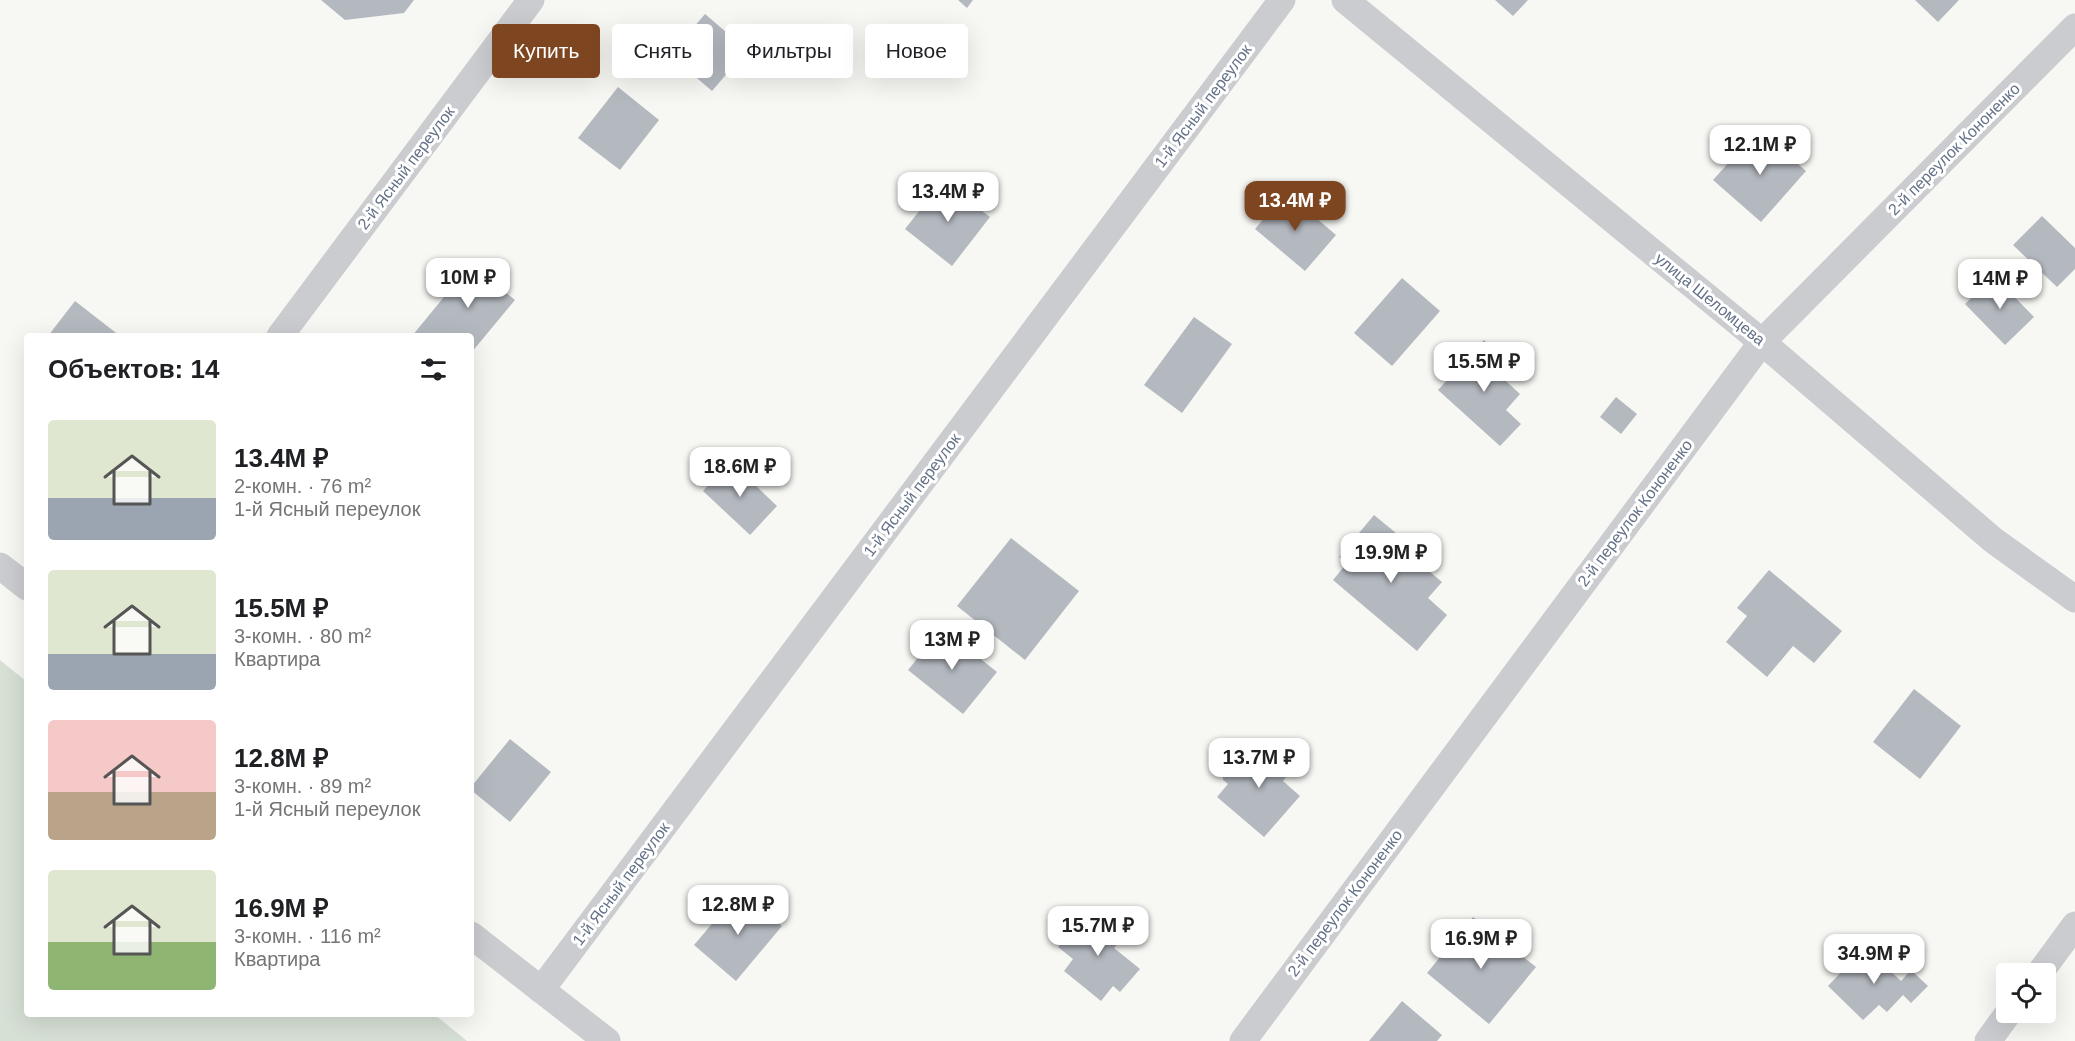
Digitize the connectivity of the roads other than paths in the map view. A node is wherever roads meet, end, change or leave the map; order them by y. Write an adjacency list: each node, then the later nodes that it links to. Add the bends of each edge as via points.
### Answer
1 (531, 0): 5 (street, 2-й Ясный переулок)
2 (1282, 0): 13 (street, 1-й Ясный переулок)
3 (1345, 0): 6 (street, улица Шеломцева)
4 (2075, 27): 6 (street, 2-й переулок Кононенко)
5 (282, 333)
6 (1762, 342): 9 (street, улица Шеломцева, via 1993,540); 16 (street, 2-й переулок Кононенко)
7 (0, 566): 8 (street)
8 (24, 586)
9 (2075, 599)
10 (2075, 925): 12 (street)
11 (474, 937): 13 (street)
12 (2047, 963)
13 (541, 990): 15 (street)
14 (2001, 1023): 17 (street)
15 (607, 1041)
16 (1243, 1041)
17 (1988, 1041)

